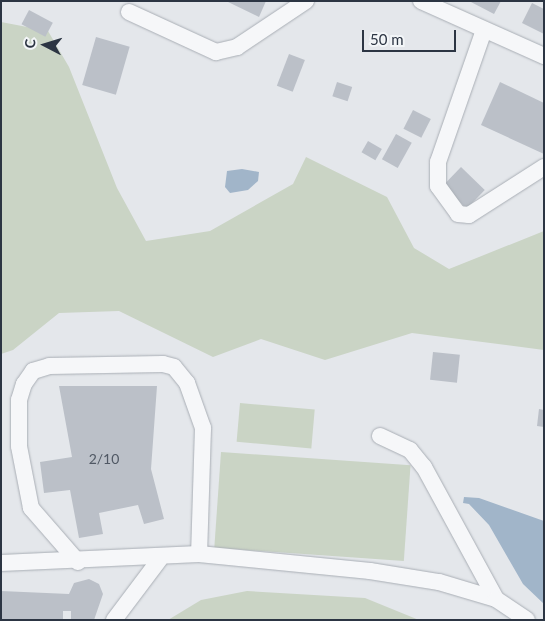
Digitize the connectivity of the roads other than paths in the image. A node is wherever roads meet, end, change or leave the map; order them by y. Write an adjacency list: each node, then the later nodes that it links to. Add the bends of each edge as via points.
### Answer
1 (306, 1): 3 (street, via 237,47 216,52)
2 (421, 1): 4 (street)
3 (129, 12)
4 (484, 30): 5 (street); 6 (street, via 438,162 438,186 458,214 469,215)
5 (544, 56)
6 (544, 167)
7 (380, 436): 12 (street, via 410,450 424,467)
8 (199, 554): 9 (street); 10 (street, via 202,428 187,383 174,367 163,364 49,366 33,371 24,384 19,400 19,446 31,508); 12 (street, via 370,571 439,582)
9 (160, 559): 10 (street); 13 (street)
10 (78, 562): 11 (street)
11 (1, 563)
12 (496, 599): 14 (street)
13 (114, 620)
14 (527, 620)

